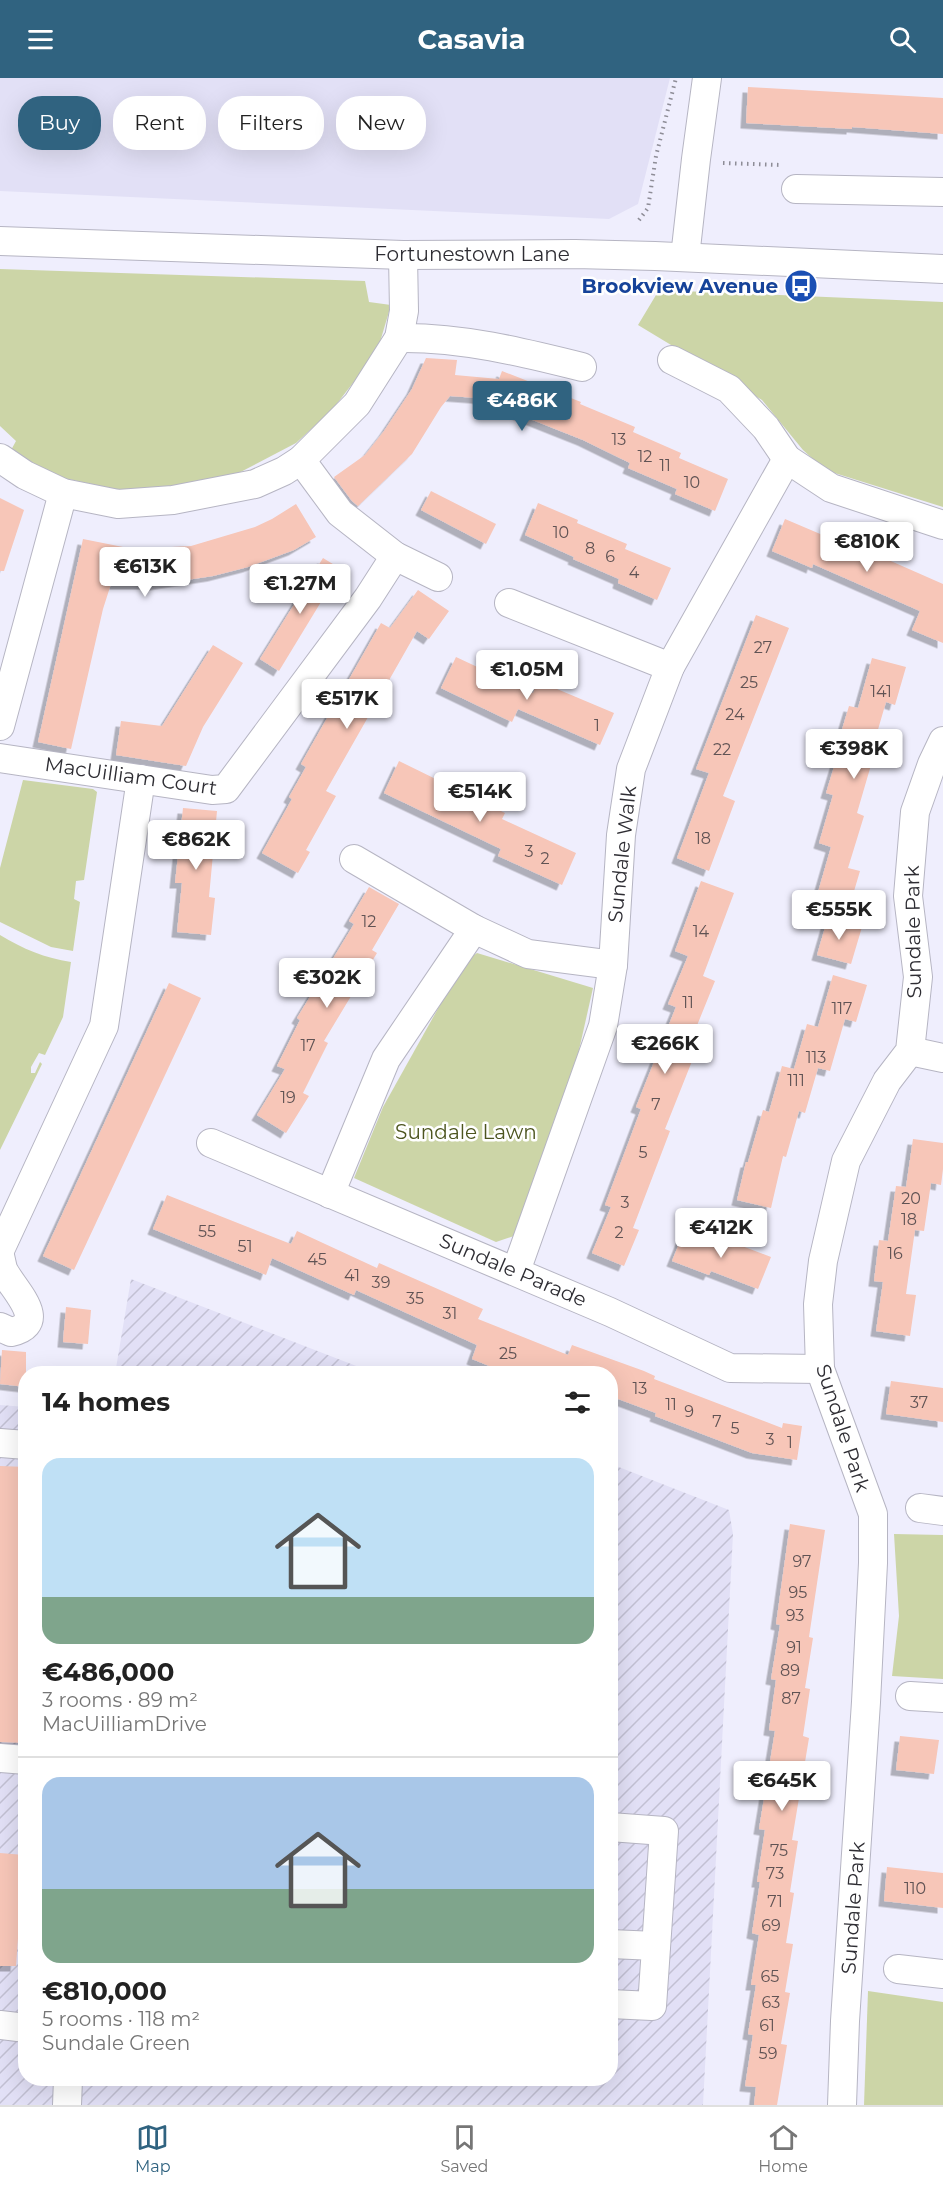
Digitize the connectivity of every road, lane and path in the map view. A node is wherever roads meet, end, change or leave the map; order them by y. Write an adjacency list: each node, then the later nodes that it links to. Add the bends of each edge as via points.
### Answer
1 (676, 78): 5 (path, via 656,156 648,208)
2 (707, 78): 8 (street)
3 (795, 189): 4 (street)
4 (943, 192)
5 (639, 220)
6 (0, 241): 7 (street, Fortunestown Lane)
7 (403, 255): 8 (street, Fortunestown Lane); 10 (street, via 404,311)
8 (685, 257): 9 (street, Fortunestown Lane)
9 (943, 269)
10 (399, 338): 12 (street, via 517,351); 15 (street, via 357,404)
11 (672, 360): 14 (street, via 729,389 766,428)
12 (582, 367)
13 (0, 458): 16 (street, via 25,476)
14 (786, 459): 17 (street, via 831,488); 21 (street, Sundale Walk)
15 (301, 460): 16 (street, via 255,484 173,500 118,504); 18 (street, via 340,513)
16 (63, 493): 22 (street)
17 (943, 525)
18 (395, 556): 19 (street); 25 (street, MacUilliam Court, via 226,789)
19 (438, 577)
20 (509, 603): 21 (street)
21 (670, 667): 28 (street, Sundale Walk, via 631,770 621,835)
22 (0, 726)
23 (943, 741): 29 (street, Sundale Park, via 915,812 908,896 918,977)
24 (0, 758): 25 (street, MacUilliam Court)
25 (141, 779): 33 (street, via 104,1026)
26 (354, 859): 27 (street)
27 (474, 929): 28 (street, via 528,954); 32 (street, via 386,1059)
28 (613, 965): 35 (street, Sundale Walk, via 603,1026)
29 (910, 1051): 30 (street); 37 (street, Sundale Park, via 887,1081 846,1161 823,1261 818,1304)
30 (943, 1058)
31 (211, 1143): 32 (street, Sundale Parade)
32 (330, 1194): 35 (street, Sundale Parade)
33 (0, 1250)
34 (0, 1256): 36 (street, via 29,1314 24,1328 11,1332)
35 (516, 1271): 37 (street, Sundale Parade, via 730,1368)
36 (0, 1327)
37 (820, 1368): 54 (street, Sundale Park, via 873,1514 867,1692)
38 (0, 1443): 39 (street)
39 (18, 1444)
40 (910, 1696): 41 (street)
41 (943, 1698)
42 (0, 1758): 43 (street)
43 (18, 1759)
44 (618, 1827): 46 (street, via 664,1830)
45 (618, 1944): 46 (street)
46 (657, 1946): 49 (street, via 652,2006)
47 (898, 1969): 48 (street)
48 (943, 1974)
49 (618, 2004)
50 (0, 2025): 51 (street)
51 (18, 2027)
52 (68, 2086): 53 (street)
53 (67, 2105)
54 (842, 2105)

